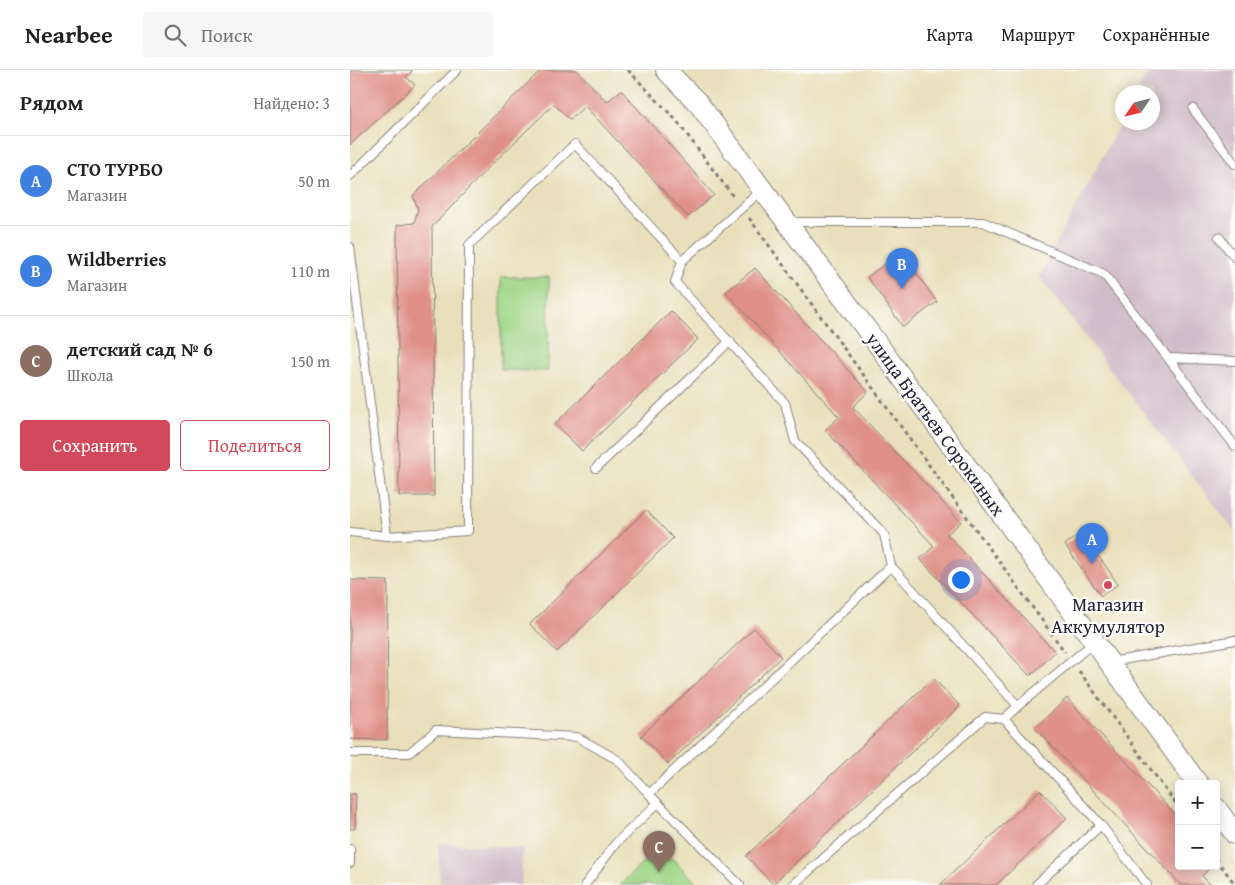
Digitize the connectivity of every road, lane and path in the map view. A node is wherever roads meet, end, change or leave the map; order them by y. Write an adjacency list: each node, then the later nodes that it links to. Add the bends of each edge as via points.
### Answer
1 (458, 70): 6 (lane)
2 (628, 70): 8 (path, via 676,120)
3 (666, 70): 7 (street, улица Братьев Сорокиных, via 698,103)
4 (1193, 109): 5 (lane)
5 (1235, 164)
6 (350, 176)
7 (762, 190): 8 (lane); 9 (street, улица Братьев Сорокиных)
8 (742, 208): 13 (lane); 24 (path)
9 (786, 222): 15 (lane, via 983,222 1104,274); 23 (street, улица Братьев Сорокиных)
10 (1219, 237): 12 (lane)
11 (350, 247): 20 (lane)
12 (1235, 258)
13 (682, 261): 14 (lane, via 675,282); 20 (lane, via 575,144 469,245 468,531)
14 (730, 341): 18 (lane); 21 (lane, via 785,403 795,441 884,534)
15 (1168, 358): 16 (lane); 17 (lane)
16 (1235, 361)
17 (1235, 446)
18 (596, 468)
19 (350, 532): 20 (lane)
20 (386, 536)
21 (891, 566): 26 (lane); 30 (lane)
22 (1235, 640): 25 (lane)
23 (1095, 642): 24 (lane); 25 (street, улица Братьев Сорокиных)
24 (1072, 661): 26 (lane); 32 (path)
25 (1110, 663): 29 (street, улица Братьев Сорокиных)
26 (1018, 706): 27 (lane)
27 (1004, 719): 34 (lane); 42 (lane, via 985,717)
28 (350, 753): 30 (lane, via 409,753 436,730 577,737 618,760)
29 (1195, 780)
30 (649, 794): 31 (lane)
31 (658, 803): 40 (lane, via 616,844); 41 (lane)
32 (1175, 803)
33 (1220, 813): 35 (street)
34 (1100, 825): 43 (lane); 44 (lane)
35 (1235, 834)
36 (350, 849): 37 (lane)
37 (350, 863)
38 (1220, 864): 39 (path)
39 (1235, 884)
40 (585, 885)
41 (740, 885)
42 (793, 885)
43 (1036, 885)
44 (1147, 885)

